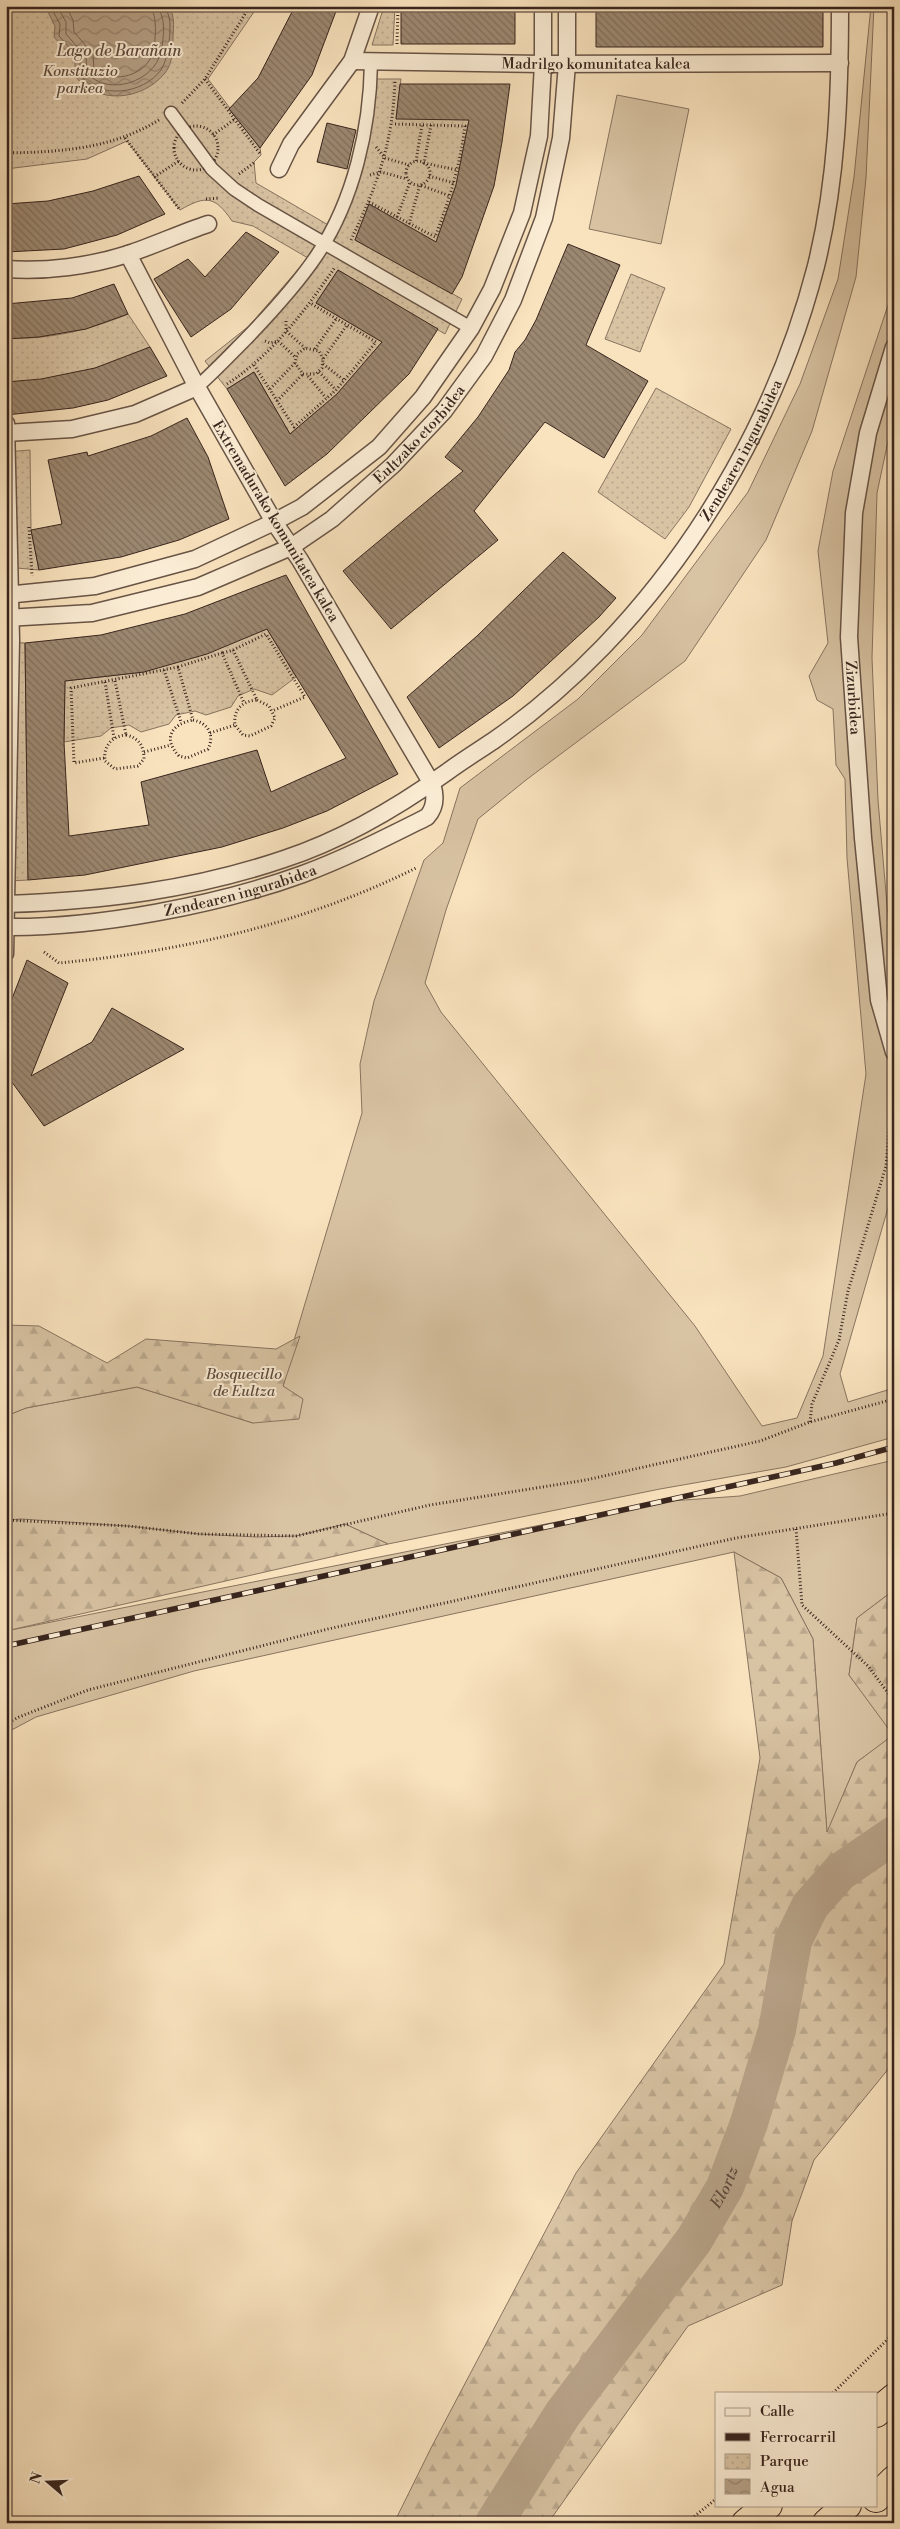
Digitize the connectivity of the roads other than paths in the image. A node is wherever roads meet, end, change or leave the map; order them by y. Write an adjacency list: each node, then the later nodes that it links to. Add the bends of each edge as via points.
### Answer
1 (371, 6): 5 (street)
2 (543, 6): 8 (street, Eultzako etorbidea)
3 (567, 6): 9 (street, Eultzako etorbidea)
4 (840, 6): 7 (street, Zendearen ingurabidea)
5 (352, 62): 6 (street, Madrilgo komunitatea kalea); 11 (street, via 291,144)
6 (371, 63): 8 (street, Madrilgo komunitatea kalea); 13 (street, via 368,111 361,147 349,189)
7 (840, 63): 9 (street, Madrilgo komunitatea kalea); 24 (street, Zendearen ingurabidea, via 835,164 816,266 778,379 706,519 648,596 602,647 496,739)
8 (543, 64): 9 (street, Madrilgo komunitatea kalea); 16 (street, Eultzako etorbidea, via 539,136 522,212 492,289)
9 (567, 64): 21 (street, Eultzako etorbidea, via 561,138 544,218 513,300 484,356 444,411 393,465 332,519)
10 (171, 113): 13 (street, via 212,169 234,189)
11 (279, 169)
12 (208, 224): 14 (street)
13 (324, 243): 16 (street); 18 (street, via 273,310)
14 (128, 254): 15 (street, via 81,265 23,271); 18 (street, Extremadurako komunitatea kalea)
15 (6, 269)
16 (471, 328): 20 (street, Eultzako etorbidea, via 423,397 379,447 317,497)
17 (894, 347): 28 (street, Zizurbidea, via 868,433 854,513 849,637 862,838 879,1000)
18 (196, 387): 19 (street, via 135,414 72,429); 20 (street, Extremadurako komunitatea kalea)
19 (7, 430): 22 (street)
20 (274, 522): 21 (street, Extremadurako komunitatea kalea); 22 (street, Eultzako etorbidea, via 195,559 95,586)
21 (291, 547): 23 (street, Eultzako etorbidea, via 188,589 92,613); 24 (street, Extremadurako komunitatea kalea)
22 (9, 595): 23 (street)
23 (9, 619): 25 (street)
24 (432, 784): 25 (street, Zendearen ingurabidea, via 356,829 287,858 223,878 154,893); 26 (street, Zendearen ingurabidea, via 435,794 432,811 427,817 303,874 168,910 33,927)
25 (7, 904): 26 (street)
26 (7, 927): 27 (street)
27 (7, 954)
28 (894, 1052)
29 (894, 2398): 30 (highway)
30 (878, 2411)
31 (894, 2463): 32 (highway)
32 (878, 2477)
33 (894, 2480): 34 (highway)
34 (878, 2496)
35 (769, 2506): 39 (highway)
36 (769, 2506): 40 (highway)
37 (846, 2506): 41 (highway)
38 (869, 2506): 42 (highway)
39 (746, 2523)
40 (753, 2523)
41 (827, 2523)
42 (856, 2523)

